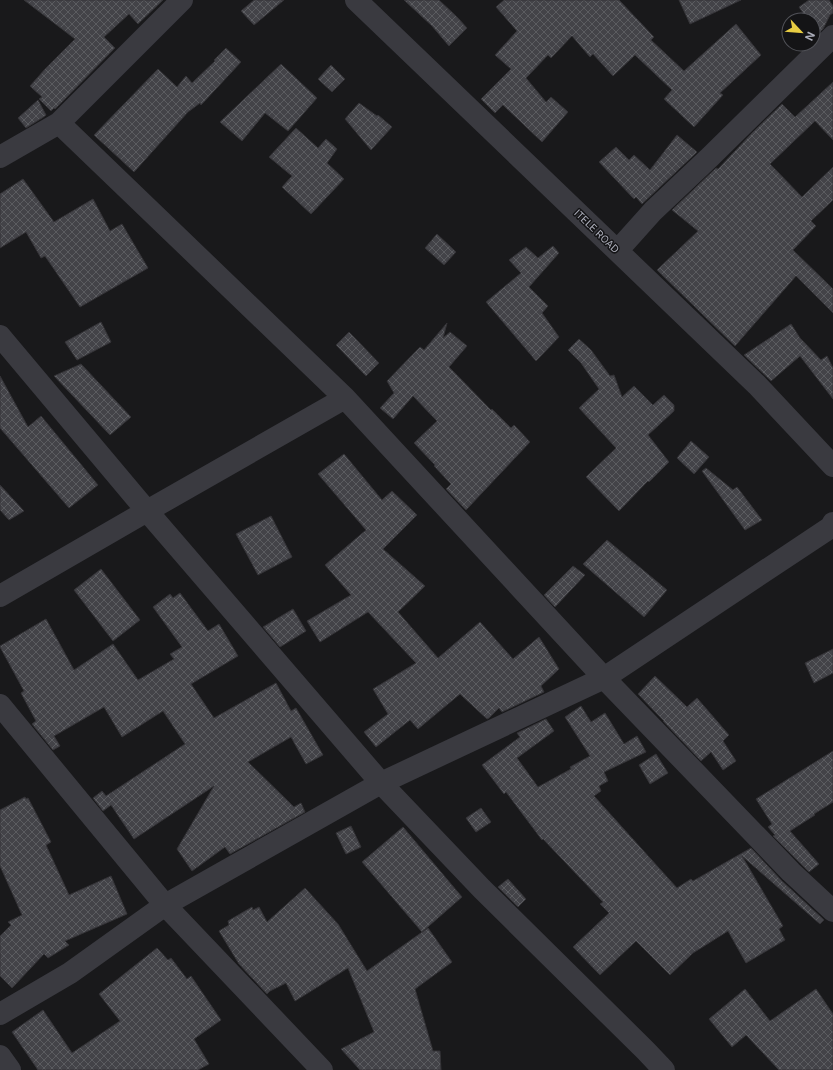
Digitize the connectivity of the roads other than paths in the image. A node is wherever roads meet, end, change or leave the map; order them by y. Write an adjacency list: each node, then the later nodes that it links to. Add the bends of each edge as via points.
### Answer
1 (182, 0): 4 (street)
2 (356, 0): 6 (street, ITELE ROAD)
3 (833, 36): 6 (street, via 653,211)
4 (59, 123): 5 (street); 8 (street)
5 (0, 157)
6 (618, 250): 9 (street, ITELE ROAD, via 757,385)
7 (0, 336): 10 (street)
8 (345, 398): 10 (street); 13 (street)
9 (833, 466)
10 (147, 511): 12 (street); 15 (street)
11 (832, 525): 13 (street)
12 (0, 596)
13 (604, 678): 15 (street); 17 (street, via 791,872)
14 (0, 705): 16 (street)
15 (381, 783): 16 (street); 22 (street, via 482,889)
16 (165, 905): 18 (street, via 70,973); 21 (street)
17 (833, 911)
18 (0, 1014)
19 (0, 1056): 20 (street)
20 (10, 1070)
21 (322, 1070)
22 (664, 1070)

